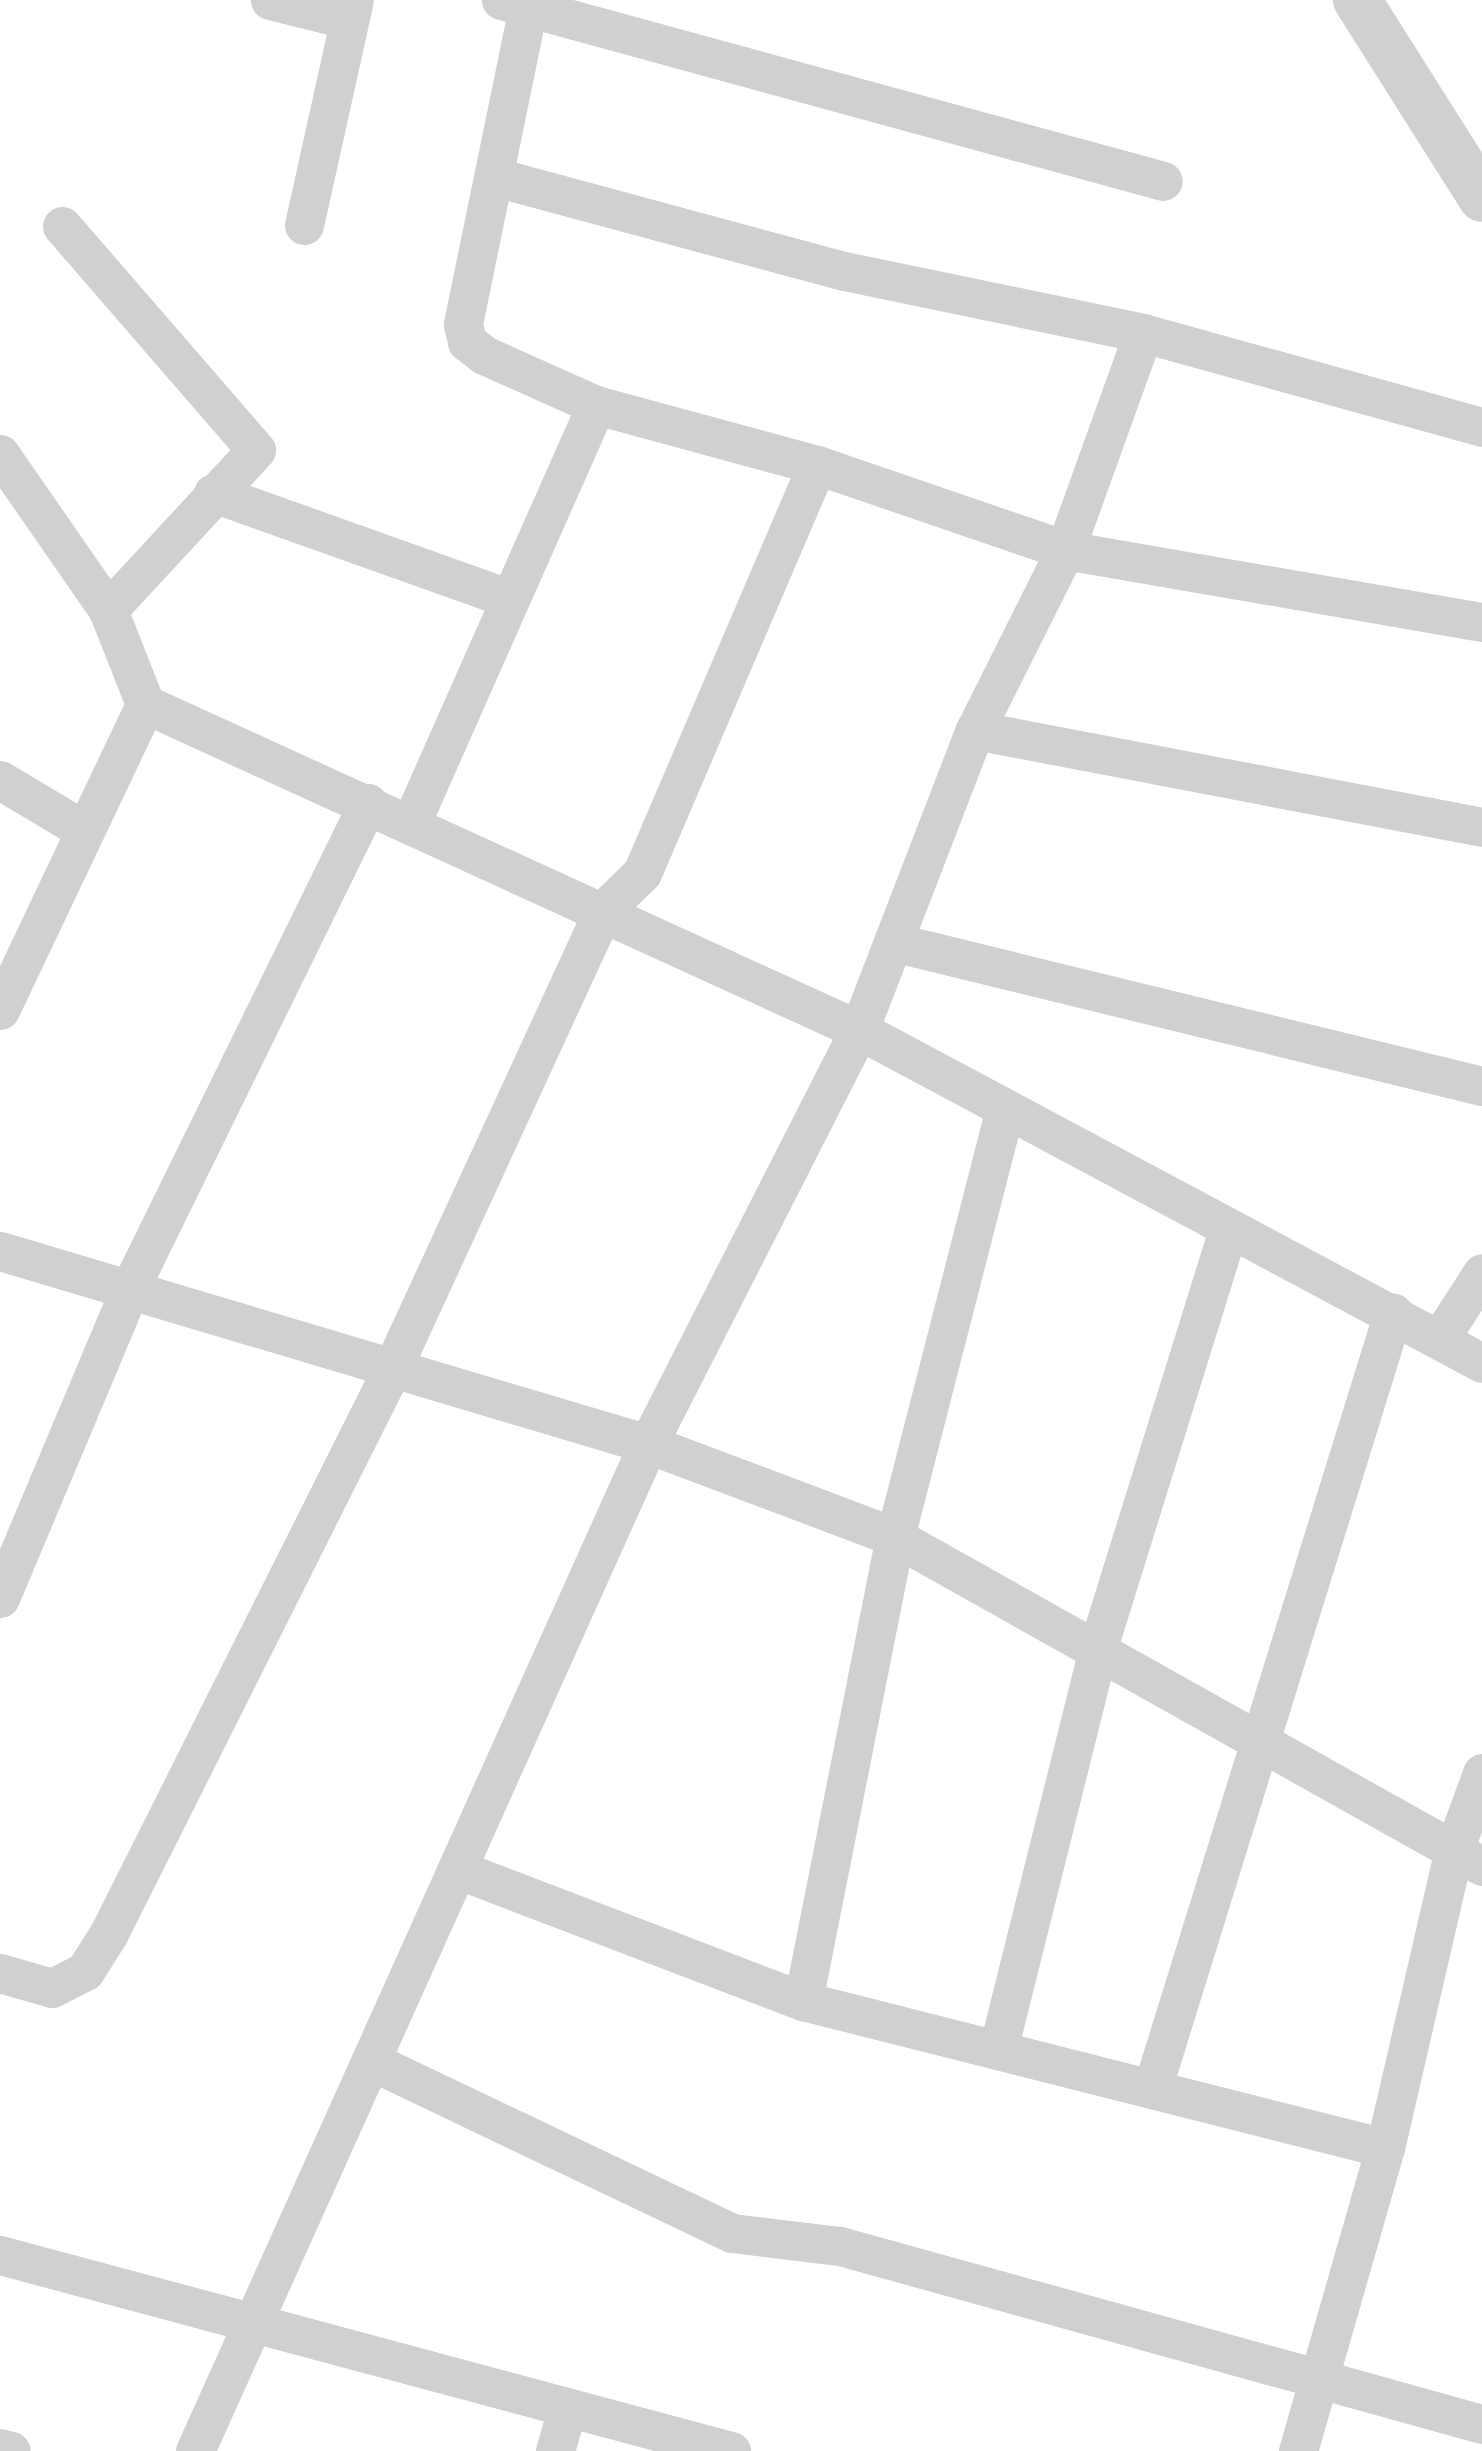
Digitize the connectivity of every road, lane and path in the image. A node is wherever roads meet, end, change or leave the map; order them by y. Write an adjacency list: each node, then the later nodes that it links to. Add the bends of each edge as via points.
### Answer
1 (270, 0): 4 (street)
2 (1357, 0): 7 (street)
3 (515, 3): 5 (street); 6 (street)
4 (350, 10): 8 (street)
5 (499, 178): 10 (street, via 844,271); 11 (street, via 463,324 466,342)
6 (1162, 181)
7 (1482, 198)
8 (304, 225)
9 (62, 226): 15 (street, via 256,450)
10 (1143, 333): 12 (street); 16 (street)
11 (596, 405): 13 (street); 17 (street)
12 (1482, 427)
13 (817, 465): 16 (street); 27 (street, via 642,873)
14 (7, 474): 18 (street)
15 (213, 493): 17 (street); 18 (street)
16 (1065, 550): 19 (street); 21 (street)
17 (505, 597): 24 (street)
18 (108, 610): 20 (street)
19 (1482, 622)
20 (145, 704): 23 (street); 26 (street)
21 (975, 730): 25 (street); 28 (street)
22 (0, 780): 26 (street)
23 (368, 803): 24 (street); 36 (street)
24 (411, 824): 27 (street)
25 (1482, 826)
26 (84, 830): 29 (street)
27 (602, 911): 30 (street); 40 (street)
28 (893, 942): 30 (street); 31 (street)
29 (2, 1000)
30 (859, 1030): 32 (street); 41 (street)
31 (1482, 1087)
32 (1005, 1109): 33 (street); 43 (street)
33 (1228, 1229): 37 (street); 45 (street)
34 (0, 1252): 36 (street)
35 (1482, 1273): 38 (street)
36 (131, 1286): 40 (street); 42 (street)
37 (1393, 1313): 38 (street); 46 (street)
38 (1440, 1338): 39 (street)
39 (1482, 1363)
40 (391, 1371): 41 (street); 50 (street, via 85,1971 52,1988)
41 (648, 1444): 43 (street); 49 (street)
42 (16, 1525): 44 (street)
43 (895, 1537): 45 (street); 51 (street)
44 (0, 1598)
45 (1099, 1644): 46 (street); 52 (street)
46 (1261, 1736): 48 (street); 54 (street)
47 (1482, 1774): 48 (street)
48 (1468, 1858): 55 (street)
49 (457, 1869): 51 (street); 53 (street)
50 (0, 1973)
51 (803, 2001): 52 (street)
52 (998, 2050): 54 (street)
53 (371, 2061): 57 (street); 58 (street, via 732,2233 840,2246)
54 (1152, 2089): 55 (street)
55 (1384, 2148): 58 (street)
56 (0, 2255): 57 (street)
57 (256, 2318): 59 (street); 63 (street)
58 (1318, 2380): 60 (street); 66 (street)
59 (567, 2409): 64 (street); 65 (street)
60 (1482, 2424)
61 (0, 2448): 62 (street)
62 (11, 2451)
63 (195, 2451)
64 (555, 2451)
65 (731, 2451)
66 (1298, 2451)

